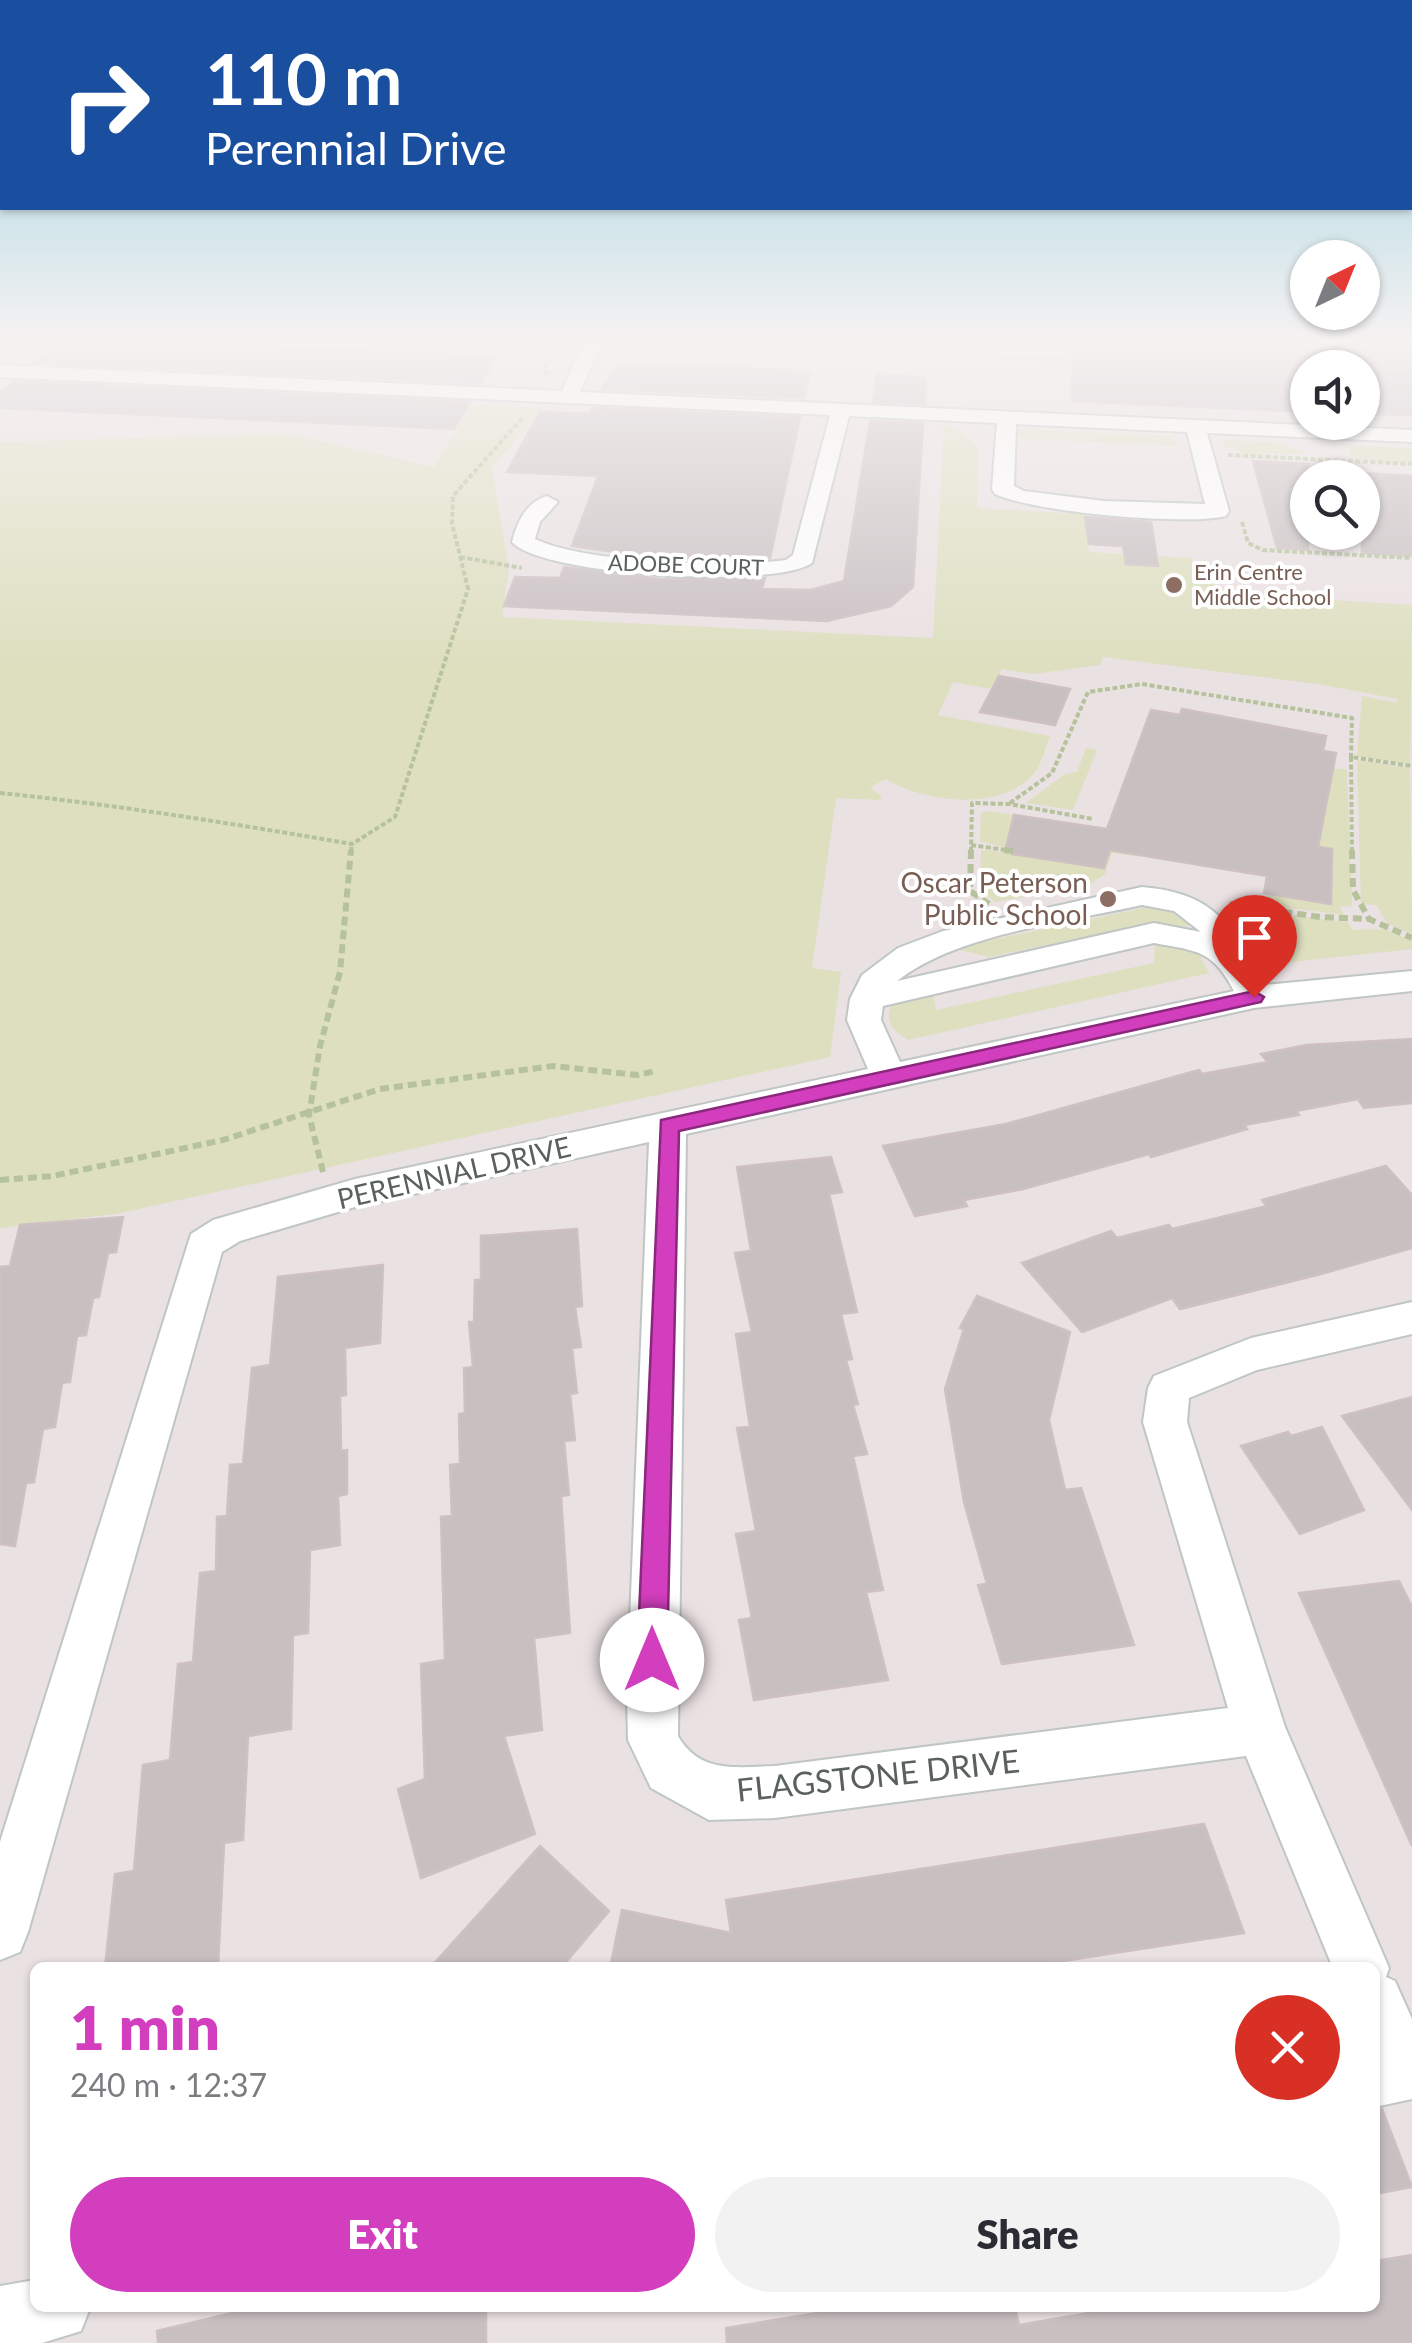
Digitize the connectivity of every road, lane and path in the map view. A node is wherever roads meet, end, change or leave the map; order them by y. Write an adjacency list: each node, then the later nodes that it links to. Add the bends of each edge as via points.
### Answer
1 (493, 449): 15 (path, via 453,496 452,524 468,589 394,817)
2 (831, 449): 7 (street, ADOBE COURT, via 804,558 792,566 546,555 524,542 529,520)
3 (1005, 449): 4 (street, via 1003,489 1011,496 1218,511)
4 (1201, 449)
5 (1226, 455): 6 (path)
6 (1412, 464)
7 (547, 502)
8 (1242, 521): 9 (path, via 1248,543 1263,550)
9 (1412, 558)
10 (1351, 758): 11 (path); 13 (path, via 1352,718 1142,684 1088,692 1052,773); 22 (path, via 1353,890)
11 (1412, 766)
12 (0, 793): 15 (path)
13 (1009, 804): 14 (path); 16 (path, via 972,803)
14 (1093, 819)
15 (352, 844): 28 (path, via 340,972)
16 (971, 845): 17 (path); 20 (path, via 970,891)
17 (1012, 851)
18 (1221, 897): 19 (path)
19 (1232, 904): 21 (path); 22 (path)
20 (1000, 906)
21 (1233, 915)
22 (1369, 919): 23 (path)
23 (1412, 938)
24 (1412, 981): 25 (street, PERENNIAL DRIVE)
25 (1254, 997): 27 (street, PERENNIAL DRIVE); 27 (street, via 1231,956 1195,940 1154,933 976,971 867,999 864,1020)
26 (654, 1071): 28 (path, via 638,1076 553,1066 484,1073 380,1089)
27 (890, 1078): 29 (street, PERENNIAL DRIVE)
28 (309, 1115): 30 (path, via 53,1176); 31 (path)
29 (668, 1125): 31 (street, PERENNIAL DRIVE); 33 (street, FLAGSTONE DRIVE, via 652,1696 654,1740 670,1770 709,1794 775,1792)
30 (0, 1180)
31 (332, 1199): 34 (street, PERENNIAL DRIVE, via 228,1230 204,1244)
32 (1412, 1318): 33 (street, via 1251,1355 1170,1388 1165,1422)
33 (1260, 1729): 35 (street)
34 (3, 1913)
35 (1358, 1962)
36 (1380, 2026): 37 (street)
37 (1390, 2075)
38 (35, 2312): 39 (street)
39 (0, 2318)

